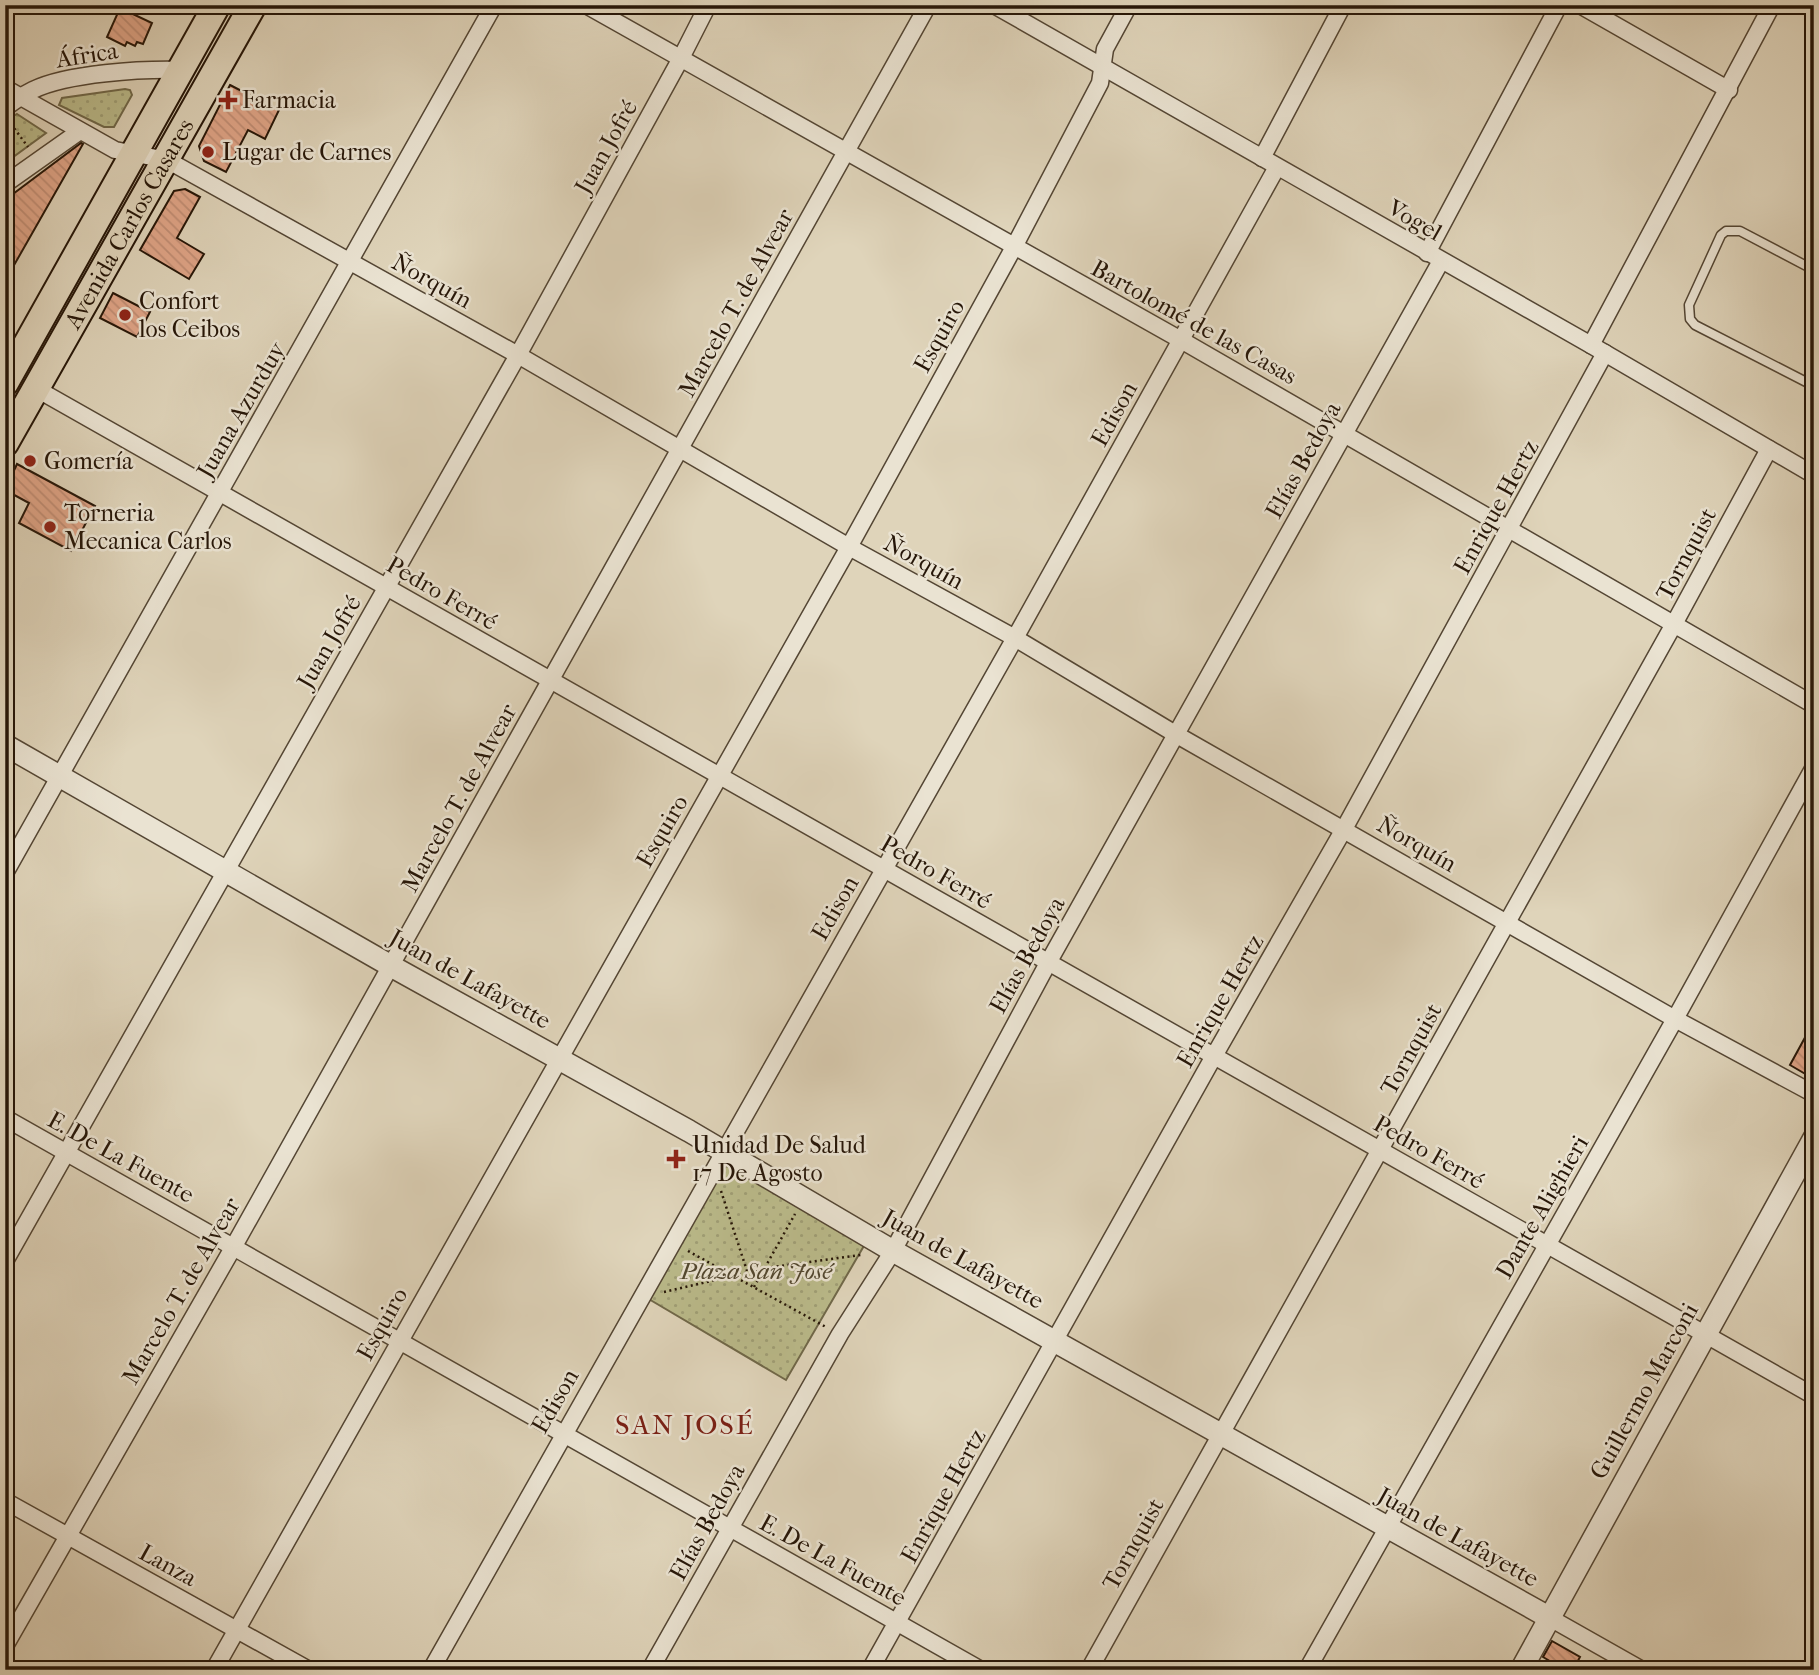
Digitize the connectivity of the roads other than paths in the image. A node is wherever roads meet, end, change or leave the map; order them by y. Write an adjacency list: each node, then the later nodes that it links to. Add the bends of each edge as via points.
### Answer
1 (217, 5): 15 (main road, Avenida Carlos Casares)
2 (253, 5): 24 (main road, Avenida Carlos Casares)
3 (494, 5): 29 (street, Juana Azurduy)
4 (586, 5): 13 (street, Bartolomé de las Casas)
5 (708, 5): 13 (street, Juan Jofré)
6 (928, 5): 21 (street, Marcelo T. de Alvear)
7 (994, 5): 14 (street, Vogel)
8 (1129, 5): 14 (street, Esquiro, via 1105,49)
9 (1343, 5): 23 (street)
10 (1559, 5): 28 (street, Elías Bedoya)
11 (1580, 5): 17 (street)
12 (1772, 5): 17 (street, Enrique Hertz)
13 (681, 58): 21 (street, Bartolomé de las Casas); 33 (street, Juan Jofré)
14 (1102, 67): 23 (street, Vogel); 27 (street, Esquiro, via 1100,83)
15 (181, 70): 18 (street, África, via 65,79); 22 (main road, Avenida Carlos Casares)
16 (5, 89): 18 (street, Ñorquín)
17 (1729, 90): 32 (street, Enrique Hertz)
18 (20, 97): 19 (street, África); 20 (street, Ñorquín)
19 (5, 108)
20 (80, 131): 22 (street, Ñorquín); 26 (street)
21 (845, 153): 27 (street, Bartolomé de las Casas); 39 (street, Marcelo T. de Alvear)
22 (133, 155): 24 (street, Ñorquín); 34 (main road, Avenida Carlos Casares)
23 (1262, 158): 25 (street, Vogel)
24 (167, 160): 29 (street, Ñorquín); 36 (main road, Avenida Carlos Casares)
25 (1277, 167): 28 (street, Vogel); 31 (street, Edison)
26 (5, 184)
27 (1014, 247): 31 (street, Bartolomé de las Casas); 44 (street, Esquiro)
28 (1434, 257): 32 (street, Vogel); 37 (street, Elías Bedoya)
29 (351, 262): 33 (street, Ñorquín); 42 (street, Juana Azurduy)
30 (1814, 270): 35 (lane, via 1740,231 1726,231 1688,313 1695,325)
31 (1181, 340): 37 (street, Bartolomé de las Casas); 47 (street, Edison)
32 (1598, 349): 40 (street, Vogel); 43 (street, Enrique Hertz)
33 (518, 355): 39 (street, Ñorquín); 45 (street, Juan Jofré)
34 (5, 383)
35 (1814, 386)
36 (35, 388): 38 (main road, Avenida Carlos Casares); 42 (street, Pedro Ferré)
37 (1344, 433): 43 (street, Bartolomé de las Casas); 50 (street, Elías Bedoya)
38 (5, 443)
39 (681, 449): 44 (street, Ñorquín); 48 (street, Marcelo T. de Alvear)
40 (1769, 449): 41 (street, Vogel); 46 (street, Tornquist)
41 (1814, 475)
42 (220, 494): 45 (street, Pedro Ferré); 54 (street, Juana Azurduy)
43 (1510, 530): 46 (street, Bartolomé de las Casas); 55 (street, Enrique Hertz)
44 (849, 547): 47 (street, Ñorquín); 53 (street, Esquiro)
45 (386, 587): 48 (street, Pedro Ferré); 57 (street, Juan Jofré)
46 (1674, 624): 49 (street, Bartolomé de las Casas); 59 (street, Tornquist)
47 (1015, 638): 50 (street, Ñorquín); 56 (street, Edison)
48 (551, 681): 53 (street, Pedro Ferré); 61 (street, Marcelo T. de Alvear)
49 (1814, 705)
50 (1177, 735): 55 (street, Ñorquín); 60 (street, Elías Bedoya)
51 (5, 745): 54 (street, Juan de Lafayette)
52 (1814, 766): 62 (street, Dante Alighieri)
53 (719, 776): 56 (street, Pedro Ferré); 64 (street, Esquiro)
54 (60, 777): 57 (street, Juan de Lafayette); 58 (street, Juana Azurduy)
55 (1345, 829): 59 (street, Ñorquín); 63 (street, Enrique Hertz)
56 (884, 868): 60 (street, Pedro Ferré); 70 (street, Edison)
57 (226, 870): 61 (street, Juan de Lafayette); 69 (street, Juan Jofré)
58 (5, 873)
59 (1507, 923): 62 (street, Ñorquín); 68 (street, Tornquist)
60 (1048, 963): 63 (street, Pedro Ferré); 73 (street, Elías Bedoya)
61 (391, 966): 64 (street, Juan de Lafayette); 72 (street, Marcelo T. de Alvear)
62 (1675, 1019): 65 (street, Ñorquín); 71 (street, Dante Alighieri)
63 (1214, 1056): 68 (street, Pedro Ferré); 76 (street, Enrique Hertz)
64 (559, 1058): 70 (street, Juan de Lafayette); 77 (street, Esquiro)
65 (1814, 1094)
66 (5, 1118): 69 (street, E. De La Fuente)
67 (1814, 1138): 75 (street, Guillermo Marconi)
68 (1380, 1151): 71 (street, Pedro Ferré); 79 (street, Tornquist)
69 (65, 1152): 72 (street, E. De La Fuente); 74 (street, Juan Jofré)
70 (718, 1160): 73 (street, Juan de Lafayette, via 803,1198); 80 (street, Edison)
71 (1546, 1245): 75 (street, Pedro Ferré); 83 (street, Dante Alighieri)
72 (234, 1246): 77 (street, E. De La Fuente); 84 (street, Marcelo T. de Alvear)
73 (893, 1251): 76 (street, Juan de Lafayette); 82 (street, Elías Bedoya, via 839,1334)
74 (5, 1261)
75 (1705, 1334): 78 (street, Pedro Ferré); 85 (street, Guillermo Marconi)
76 (1056, 1341): 79 (street, Juan de Lafayette); 86 (street, Enrique Hertz)
77 (398, 1342): 80 (street, E. De La Fuente); 87 (street, Esquiro)
78 (1814, 1396)
79 (1220, 1433): 83 (street, Juan de Lafayette); 95 (street, Tornquist)
80 (562, 1434): 82 (street, E. De La Fuente); 91 (street, Edison)
81 (5, 1501): 84 (street, Lanza)
82 (730, 1528): 86 (street, E. De La Fuente); 92 (street, Elías Bedoya)
83 (1387, 1528): 85 (street, Juan de Lafayette); 96 (street, Dante Alighieri)
84 (68, 1535): 87 (street, Lanza); 88 (street, Marcelo T. de Alvear)
85 (1550, 1618): 97 (street, Guillermo Marconi); 98 (street, Juan de Lafayette)
86 (898, 1622): 93 (street, Enrique Hertz); 94 (street, E. De La Fuente)
87 (237, 1630): 89 (street, Esquiro); 90 (street, Lanza)
88 (5, 1646)
89 (214, 1670)
90 (309, 1670)
91 (431, 1670)
92 (650, 1670)
93 (870, 1670)
94 (981, 1670)
95 (1089, 1670)
96 (1307, 1670)
97 (1521, 1670)
98 (1642, 1670)

